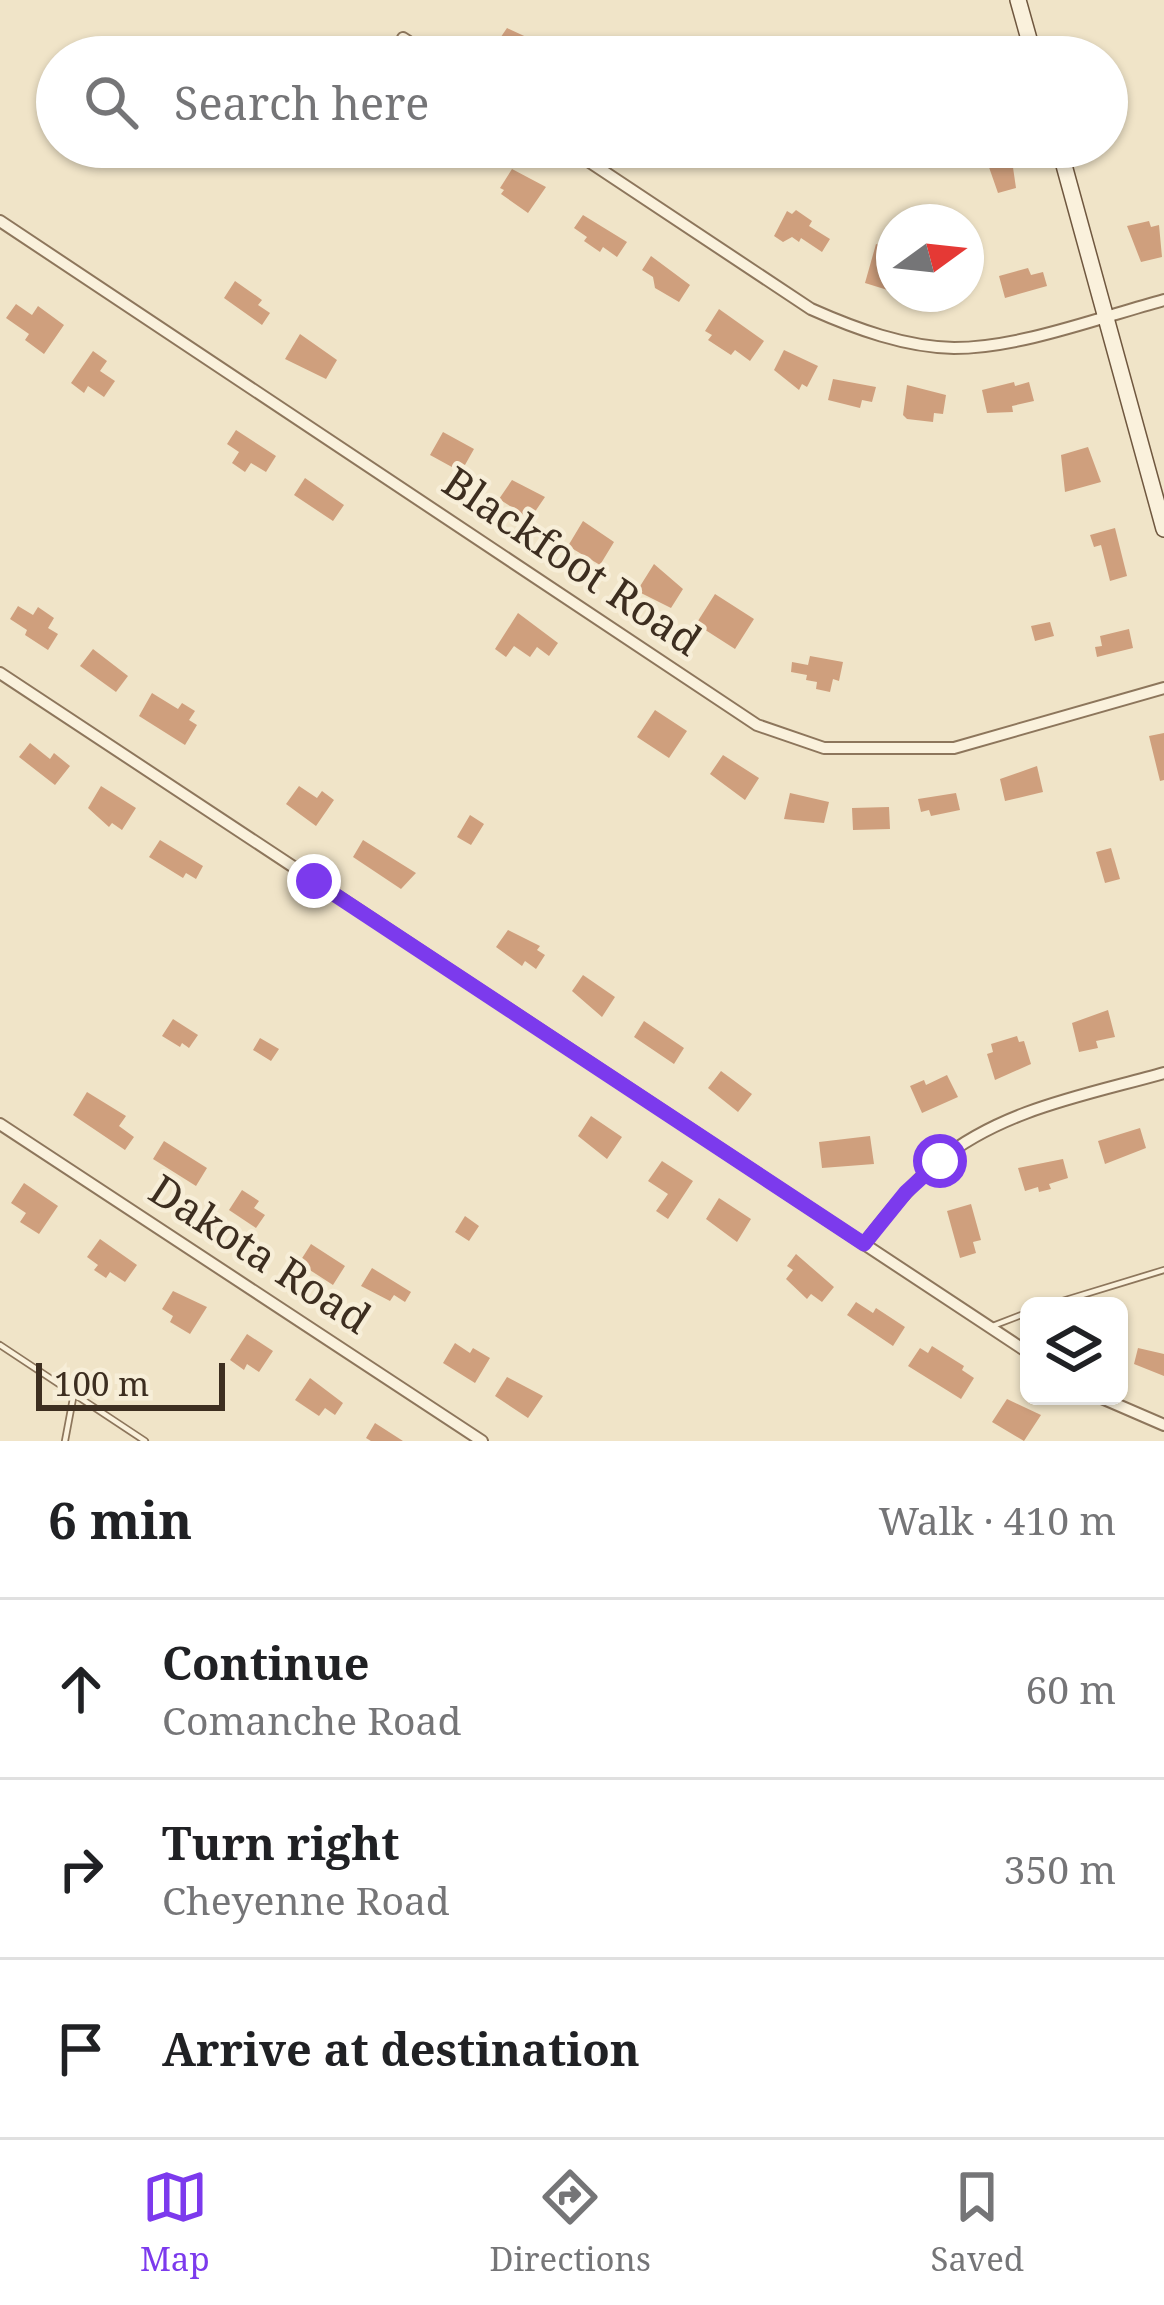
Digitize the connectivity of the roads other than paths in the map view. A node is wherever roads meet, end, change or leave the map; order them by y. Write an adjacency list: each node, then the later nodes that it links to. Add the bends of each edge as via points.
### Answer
1 (1018, 0): 2 (main road)
2 (1028, 36)
3 (599, 168): 7 (street, via 811,309 851,327 957,348)
4 (1065, 168): 7 (main road)
5 (0, 220): 10 (street, Blackfoot Road, via 757,725 824,748 955,748)
6 (1164, 300): 7 (street)
7 (1105, 316): 8 (main road)
8 (1164, 529)
9 (0, 674): 13 (street)
10 (1164, 688)
11 (1164, 1073): 13 (street, via 1041,1107 972,1138 906,1192)
12 (0, 1124): 25 (street, Dakota Road)
13 (864, 1244): 17 (street)
14 (1164, 1270): 15 (lane)
15 (1076, 1297)
16 (1020, 1315): 17 (lane)
17 (988, 1327): 19 (street)
18 (0, 1345): 20 (lane)
19 (1020, 1347)
20 (74, 1393): 23 (lane); 24 (lane)
21 (1117, 1405): 22 (street)
22 (1164, 1425)
23 (65, 1441)
24 (145, 1441)
25 (482, 1441)

